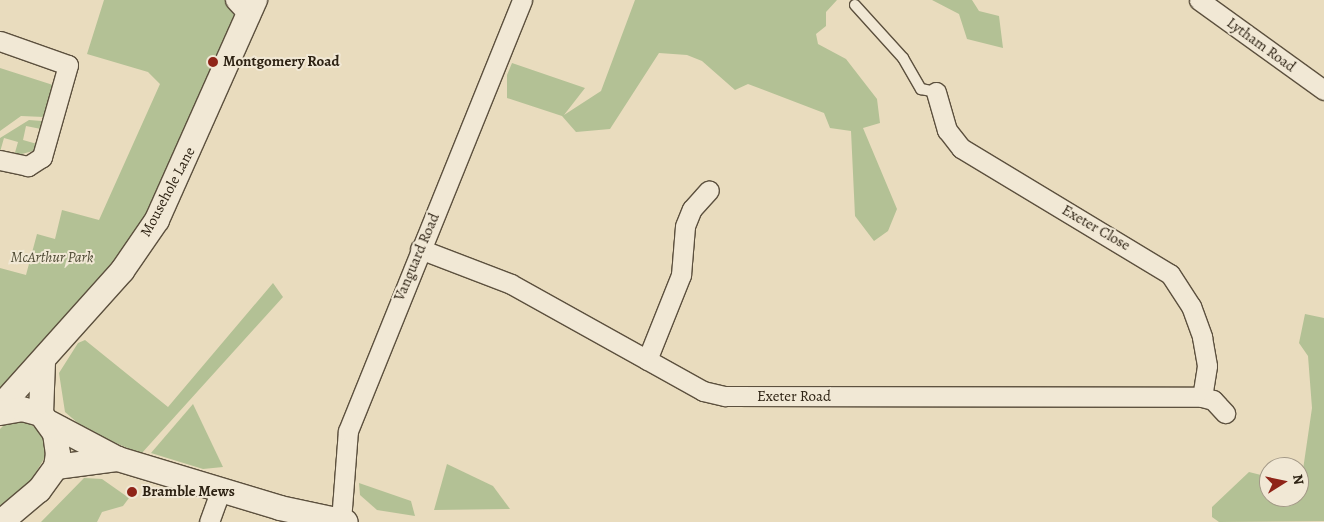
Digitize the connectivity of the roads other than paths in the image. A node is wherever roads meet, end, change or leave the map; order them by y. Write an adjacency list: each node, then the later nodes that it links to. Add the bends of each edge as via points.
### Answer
1 (522, 0): 10 (street, Vanguard Road)
2 (1199, 0): 6 (street, Lytham Road)
3 (247, 5): 12 (street, Mousehole Lane, via 158,220 122,271)
4 (855, 5): 7 (lane, via 904,58 921,89)
5 (0, 41): 8 (street, via 68,65 42,157 28,166)
6 (1324, 90)
7 (936, 92): 13 (street, Exeter Close, via 947,130 961,148 1170,274 1191,306 1202,337 1207,366)
8 (0, 160)
9 (710, 190): 11 (street, via 692,209 685,226 681,275)
10 (420, 249): 11 (street, Exeter Road, via 511,284); 23 (street, Vanguard Road, via 348,431)
11 (647, 360): 13 (street, Exeter Road, via 703,391 725,396)
12 (43, 361): 14 (street, Mousehole Lane); 17 (street)
13 (1202, 397): 16 (street, via 1213,400)
14 (0, 407)
15 (0, 413): 17 (street, via 22,408)
16 (1225, 413)
17 (46, 419): 18 (street); 19 (street, via 58,443)
18 (118, 459): 19 (street); 20 (street)
19 (56, 467): 21 (street)
20 (220, 491): 22 (street); 23 (street)
21 (13, 518)
22 (209, 522)
23 (343, 522)

